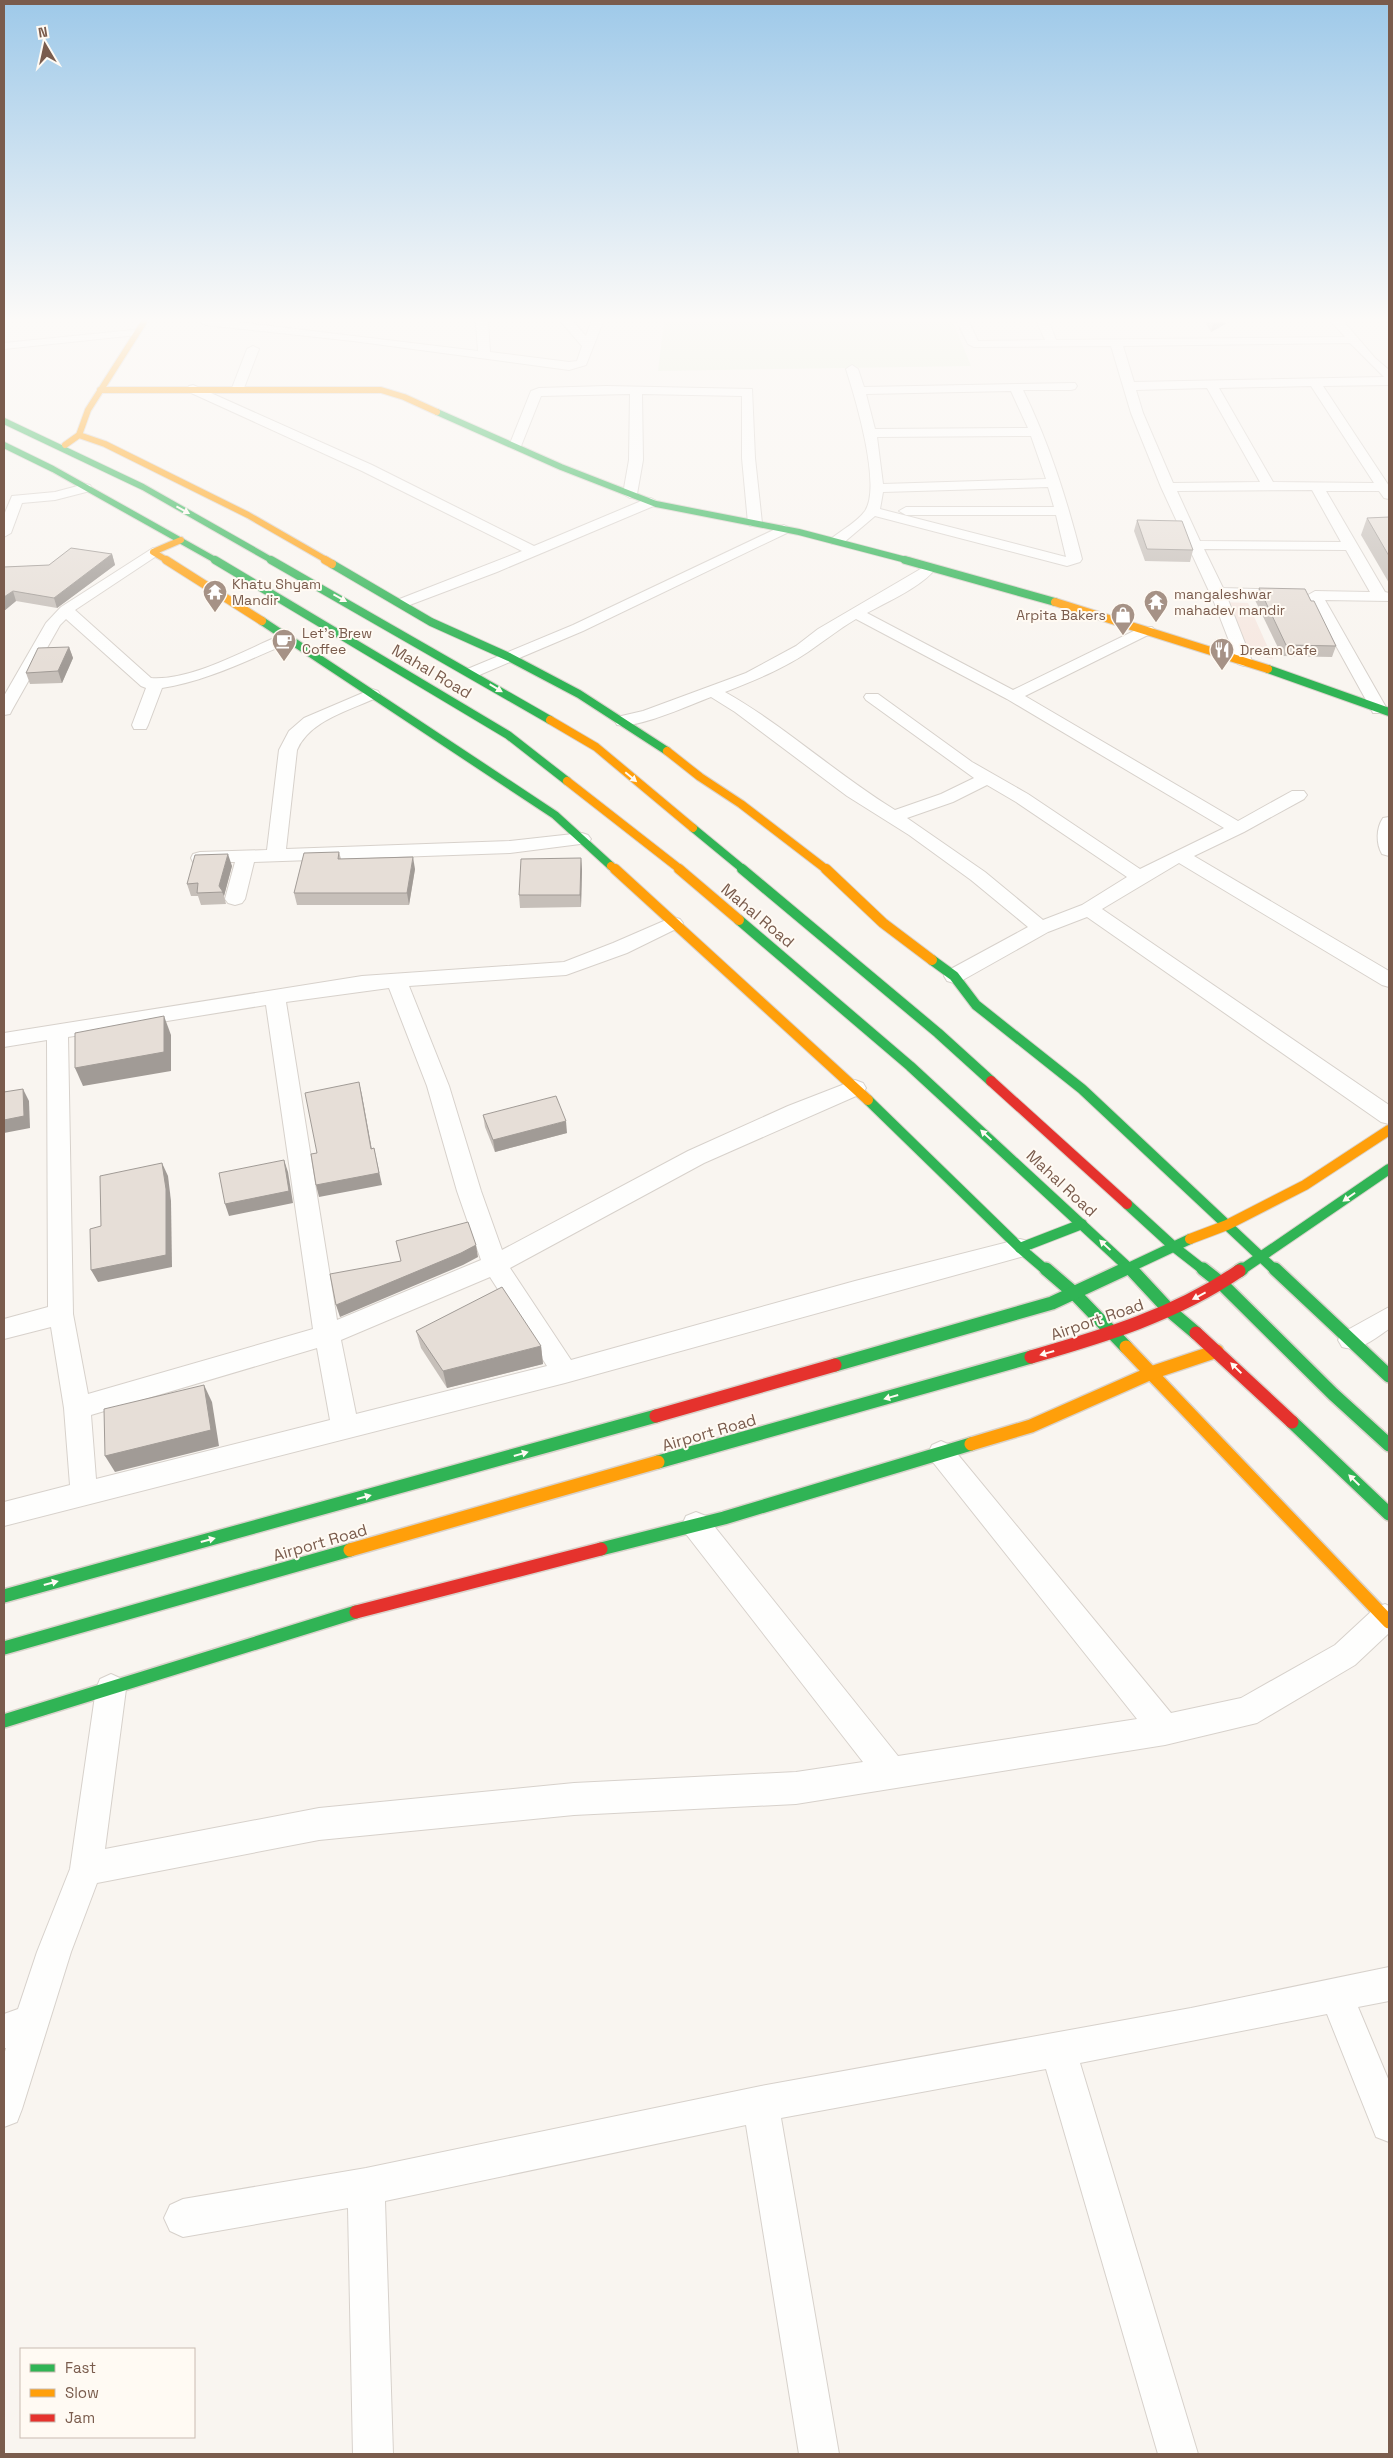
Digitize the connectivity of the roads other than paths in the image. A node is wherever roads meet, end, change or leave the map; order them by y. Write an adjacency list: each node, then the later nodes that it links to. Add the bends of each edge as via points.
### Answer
1 (38, 437): 16 (street, Mahal Road)
2 (76, 437): 16 (street)
3 (86, 437): 42 (street, via 248,515)
4 (298, 437): 36 (street)
5 (494, 437): 15 (street)
6 (519, 437): 15 (street)
7 (636, 437): 24 (street)
8 (745, 437): 29 (street)
9 (870, 437): 22 (street)
10 (1039, 437): 17 (street)
11 (1147, 437): 19 (street)
12 (1240, 437): 18 (street)
13 (1350, 437): 23 (street)
14 (4, 445): 21 (street, Mahal Road)
15 (515, 446): 24 (street, via 561,468)
16 (62, 448): 49 (street, Mahal Road, one-way to 49, via 143,487)
17 (1055, 483): 22 (street); 28 (street)
18 (1269, 486): 19 (street); 20 (street)
19 (1168, 487): 34 (street)
20 (1317, 487): 23 (street); 35 (street)
21 (85, 488): 25 (street, via 55,496); 32 (street, Mahal Road)
22 (878, 488): 27 (street)
23 (1386, 491)
24 (630, 494): 26 (street)
25 (10, 499): 31 (street)
26 (651, 502): 29 (street); 36 (street)
27 (872, 511): 28 (street); 28 (street, via 1067,562 1075,559); 33 (street)
28 (1063, 511)
29 (755, 523): 30 (street)
30 (784, 529): 33 (street); 47 (street, via 578,628)
31 (4, 533)
32 (181, 540): 37 (street); 83 (street, Mahal Road, one-way to 32, via 910,1066 675,865 508,735)
33 (837, 541): 38 (street)
34 (1196, 545): 35 (street); 39 (street)
35 (1350, 546): 41 (street)
36 (533, 551): 42 (street)
37 (153, 552): 43 (street); 46 (street)
38 (929, 568): 44 (street); 45 (street, via 1003,586)
39 (1217, 592): 40 (street); 48 (street)
40 (1315, 595): 41 (street); 56 (street)
41 (1384, 597)
42 (402, 603): 47 (street, via 431,622)
43 (66, 610): 50 (street, via 147,683); 55 (street, via 54,623)
44 (857, 614): 51 (street, via 752,676); 53 (street)
45 (1147, 630): 48 (street); 53 (street)
46 (287, 638): 50 (street, via 181,680); 52 (street)
47 (509, 657): 49 (street); 57 (street, via 579,694)
48 (1244, 661): 56 (street)
49 (471, 673): 85 (street, Mahal Road, one-way to 85, via 596,747 938,1033)
50 (155, 685): 58 (street)
51 (712, 691): 57 (street); 61 (street, via 741,708 853,792)
52 (372, 694): 63 (street, via 555,815); 64 (street, via 310,722 295,735 288,750)
53 (1013, 696): 62 (street)
54 (872, 698): 59 (street)
55 (4, 710)
56 (1384, 711)
57 (623, 722): 73 (street, via 742,804 793,846 817,861 883,923)
58 (140, 725)
59 (987, 778): 61 (street, via 947,798); 68 (street)
60 (1298, 795): 62 (street)
61 (893, 817): 72 (street, via 978,876)
62 (1238, 828): 65 (street)
63 (582, 839): 64 (street, via 510,847); 71 (street)
64 (276, 855): 66 (street)
65 (1179, 855): 68 (street); 75 (street)
66 (246, 856): 67 (street); 69 (street)
67 (200, 858)
68 (1139, 876): 70 (street)
69 (235, 899)
70 (1089, 909): 72 (street); 80 (street)
71 (674, 923): 74 (street, via 566,968); 79 (street)
72 (1041, 928): 73 (street)
73 (954, 976): 84 (street, via 976,1005 1082,1089)
74 (396, 980): 76 (street); 88 (street, via 438,1086 468,1191)
75 (1389, 980)
76 (275, 998): 77 (street); 97 (street)
77 (57, 1032): 78 (street); 93 (street)
78 (4, 1040)
79 (855, 1088): 86 (street); 88 (street, via 696,1157)
80 (1389, 1116)
81 (1389, 1130): 84 (street, Airport Road, via 1306,1184)
82 (1389, 1169): 87 (street, Airport Road, one-way to 87)
83 (1082, 1224): 86 (street); 89 (street, Mahal Road, one-way to 83)
84 (1227, 1225): 85 (street, Airport Road); 87 (street)
85 (1173, 1246): 89 (street, Airport Road); 90 (street, Mahal Road)
86 (1020, 1248): 91 (street); 100 (street)
87 (1260, 1255): 90 (street, Airport Road); 98 (street)
88 (495, 1265): 97 (street); 100 (street)
89 (1128, 1268): 91 (street, Airport Road); 92 (street, Mahal Road)
90 (1222, 1284): 92 (street, Airport Road, one-way to 92); 105 (street, Mahal Road)
91 (1074, 1293): 96 (street); 111 (street, Airport Road, one-way to 91, via 466,1469 1052,1303)
92 (1170, 1311): 96 (street, Airport Road); 99 (street, Mahal Road)
93 (61, 1314): 95 (street); 103 (street)
94 (1389, 1317): 98 (street)
95 (4, 1329)
96 (1114, 1332): 101 (street); 113 (street, Airport Road, one-way to 113)
97 (327, 1335): 103 (street); 104 (street)
98 (1351, 1340): 102 (street)
99 (1218, 1351): 101 (street); 109 (street, Mahal Road, one-way to 99)
100 (565, 1372): 104 (street)
101 (1151, 1373): 106 (street, via 1031,1426); 112 (street)
102 (1389, 1376)
103 (77, 1408): 107 (street)
104 (345, 1427): 107 (street)
105 (1389, 1445)
106 (941, 1453): 110 (street); 116 (street)
107 (84, 1492): 108 (street)
108 (4, 1514)
109 (1389, 1514)
110 (696, 1525): 114 (street, via 328,1620); 117 (street)
111 (4, 1596)
112 (1387, 1620): 116 (street, via 1345,1654 1246,1712)
113 (4, 1648)
114 (111, 1689): 115 (street); 118 (street)
115 (4, 1721)
116 (1165, 1730): 117 (street)
117 (891, 1773): 118 (street, via 796,1788 574,1798 320,1824)
118 (86, 1869): 121 (street)
119 (1389, 1984): 120 (street)
120 (1336, 1995): 122 (street); 125 (street)
121 (17, 2027): 124 (street)
122 (1058, 2049): 123 (street); 130 (street)
123 (761, 2104): 126 (street); 129 (street)
124 (4, 2109)
125 (1389, 2124)
126 (366, 2186): 127 (street); 128 (street)
127 (183, 2218)
128 (373, 2454)
129 (818, 2454)
130 (1178, 2454)

